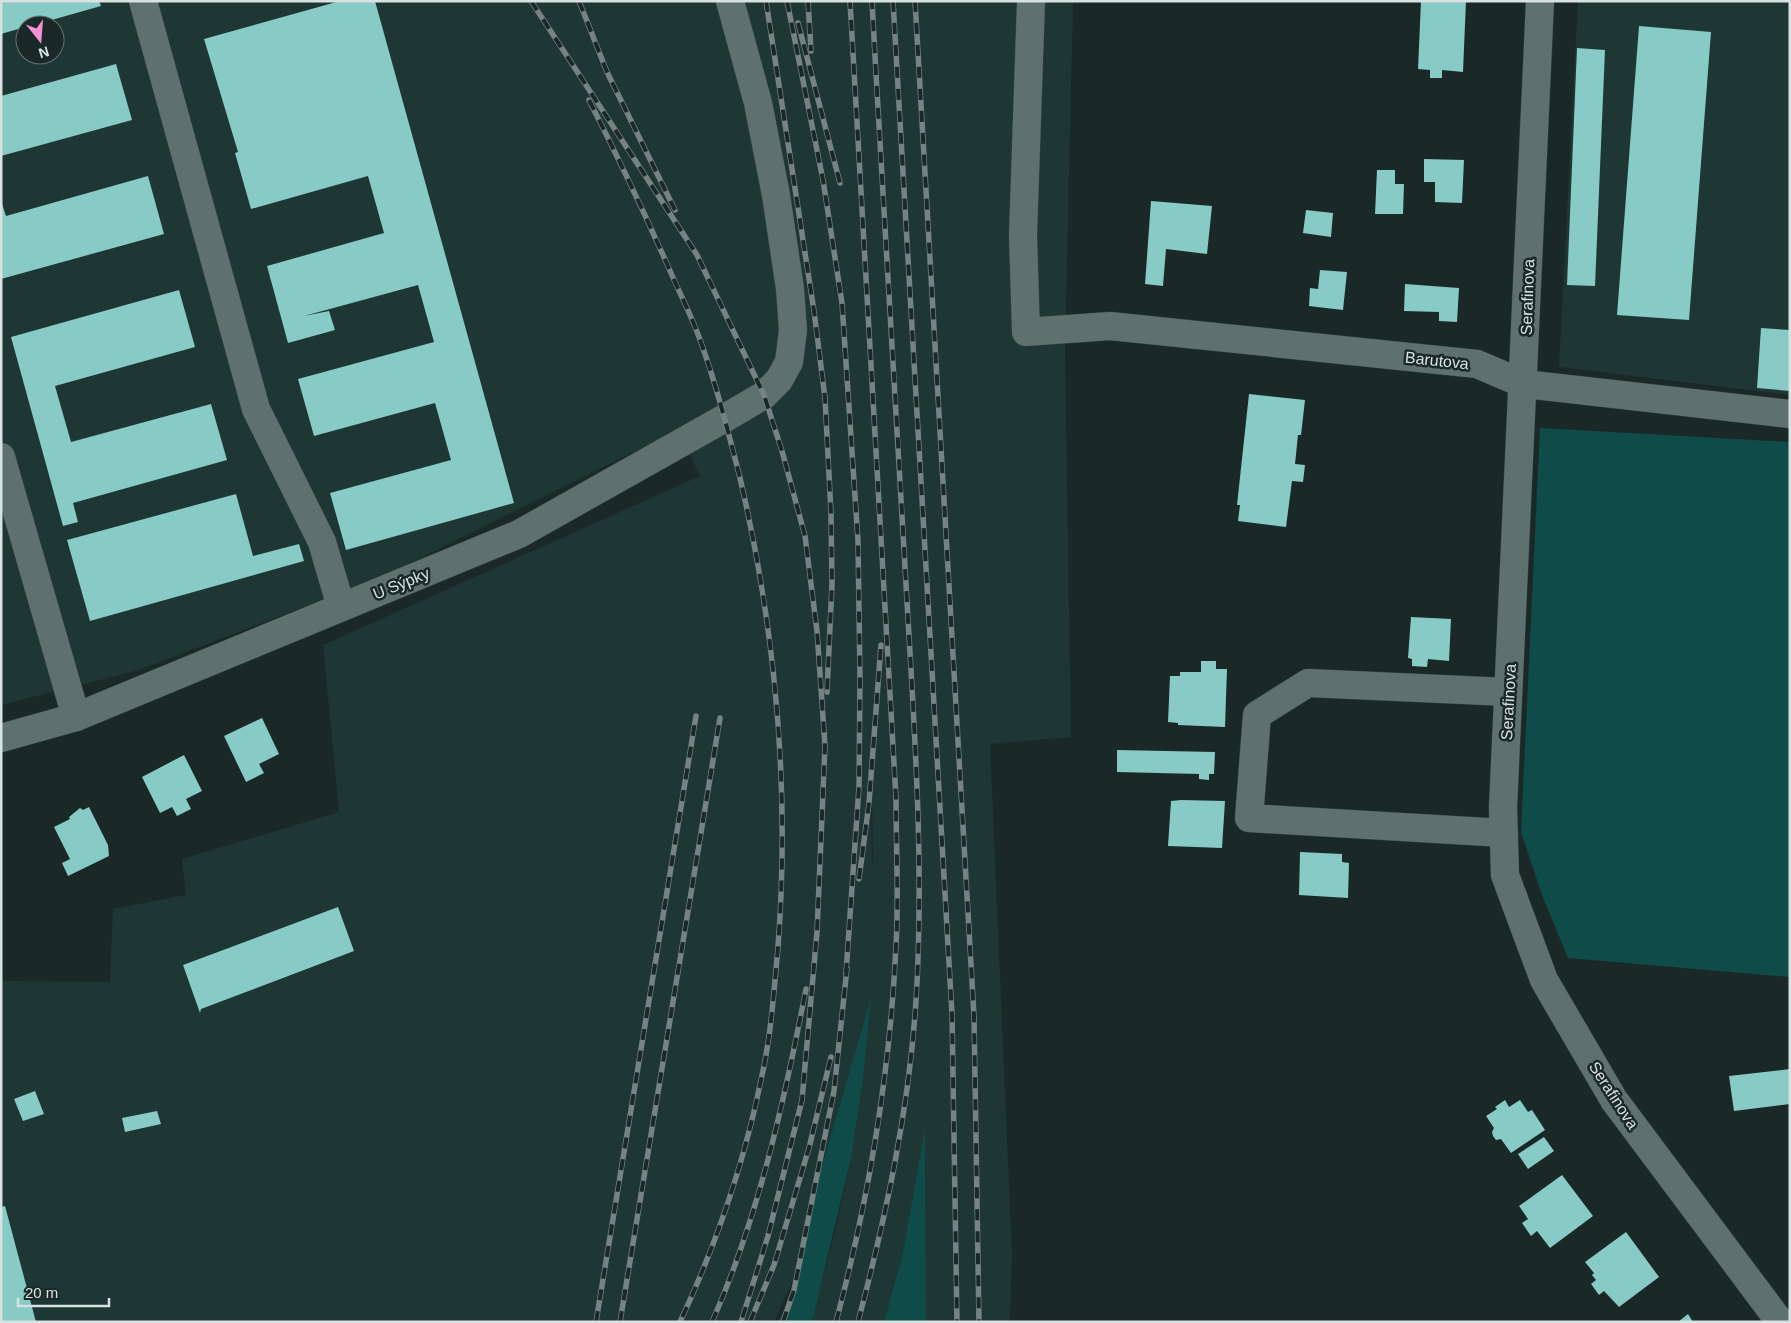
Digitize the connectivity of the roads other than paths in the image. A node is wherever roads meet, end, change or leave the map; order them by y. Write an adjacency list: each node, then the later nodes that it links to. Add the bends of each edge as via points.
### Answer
1 (143, 1): 8 (street, via 256,409 322,542)
2 (730, 1): 8 (street, U Sýpky, via 758,102 790,289 793,330 789,362 779,380 764,395 520,534)
3 (1032, 1): 5 (street, Barutova, via 1023,235 1026,332 1110,326 1477,364)
4 (1540, 1): 5 (street, Serafinova)
5 (1524, 384): 6 (street, Barutova); 9 (street, Serafinova)
6 (1790, 414)
7 (1, 457): 10 (street)
8 (341, 607): 10 (street, U Sýpky)
9 (1508, 692): 12 (street, Serafinova); 12 (street, via 1308,683 1257,715 1249,818)
10 (76, 717): 11 (street, U Sýpky)
11 (1, 738)
12 (1504, 833): 13 (street, Serafinova, via 1505,875 1544,980 1614,1100)
13 (1780, 1322)

